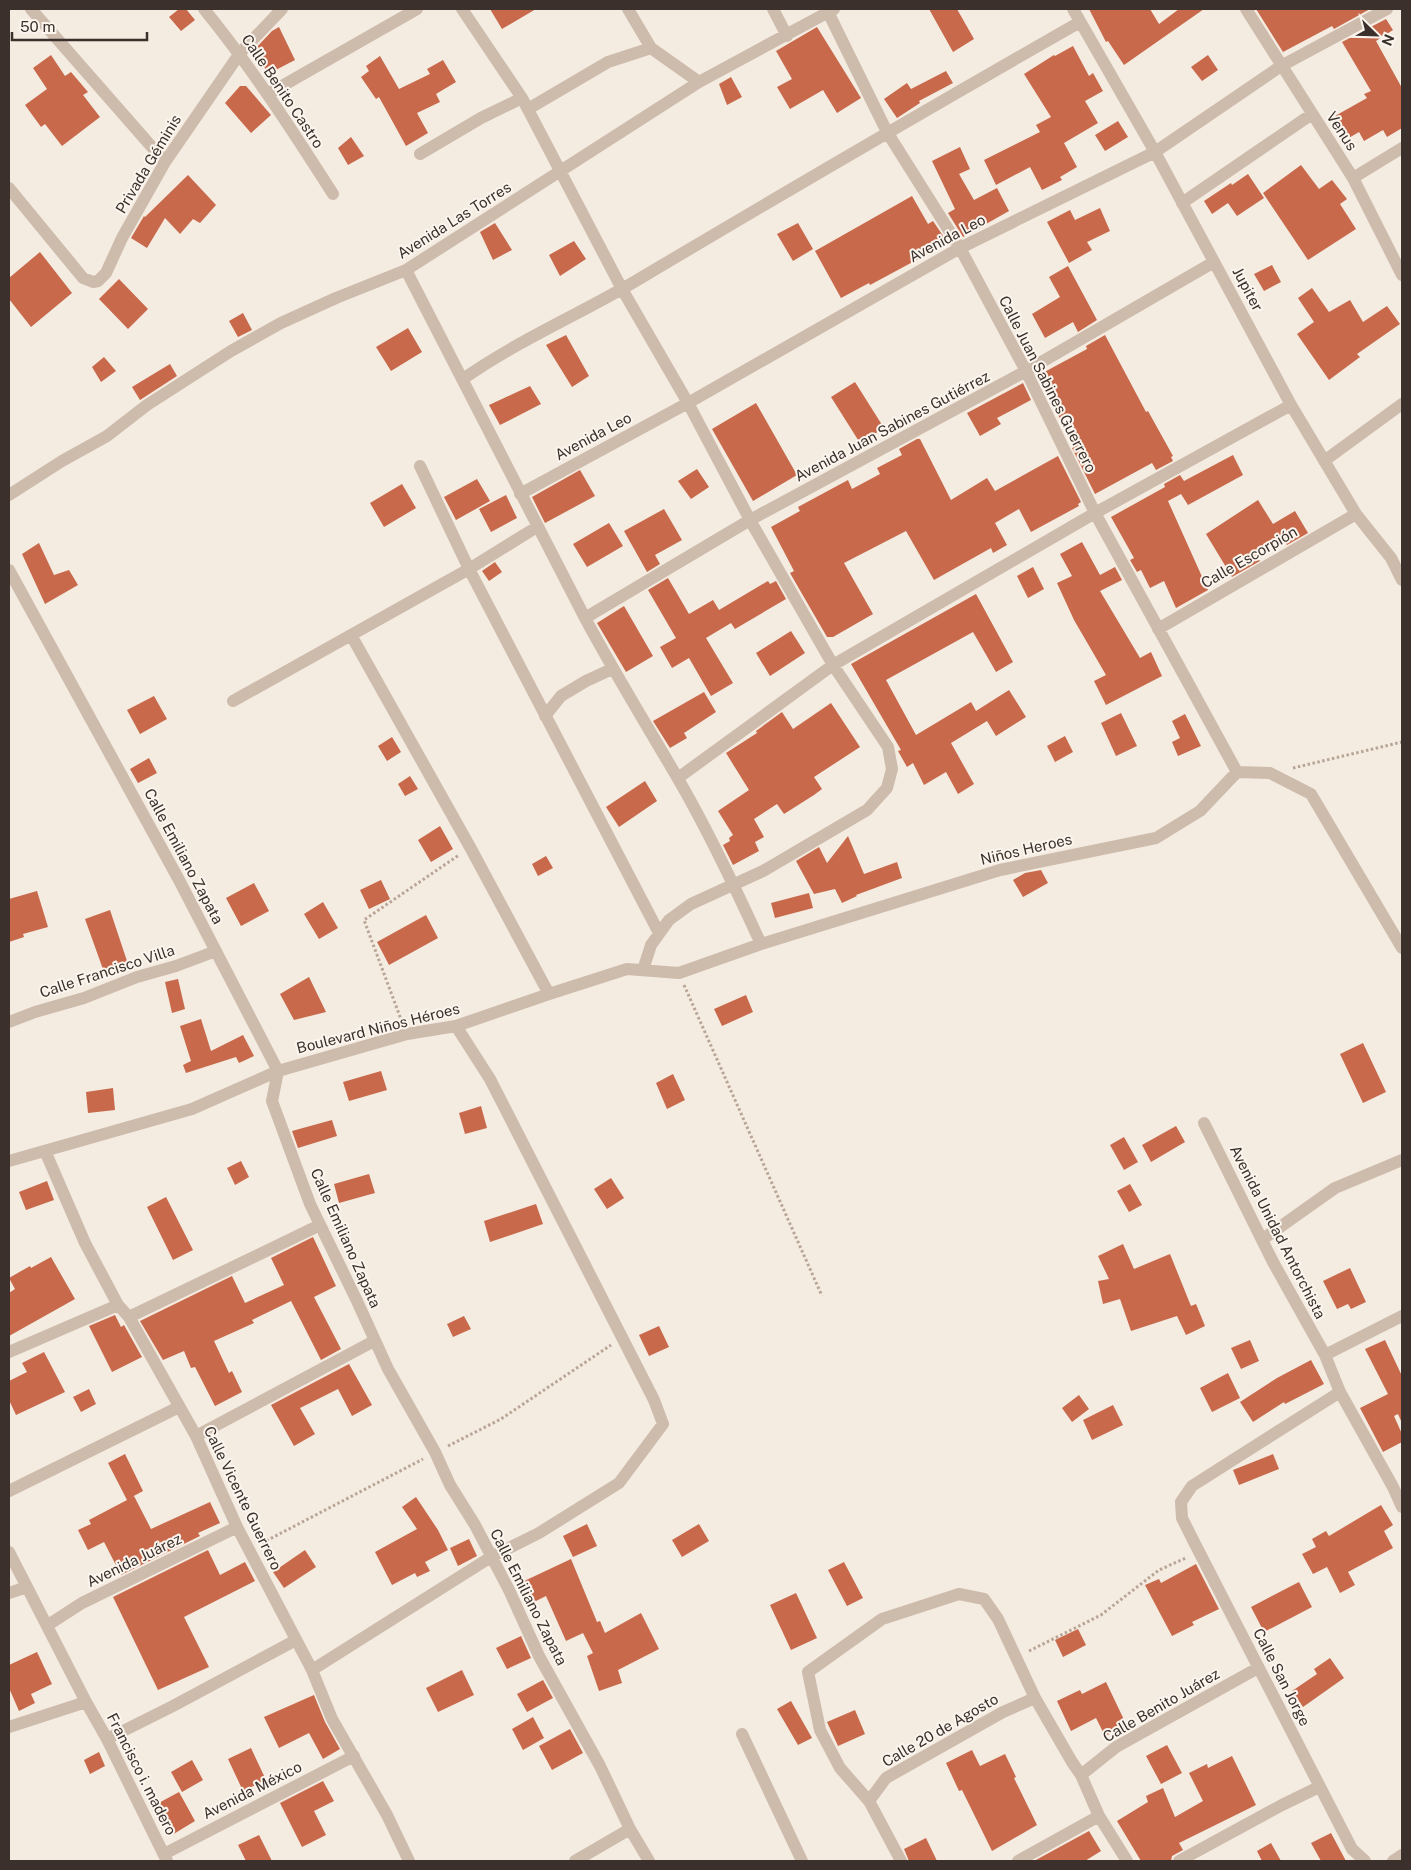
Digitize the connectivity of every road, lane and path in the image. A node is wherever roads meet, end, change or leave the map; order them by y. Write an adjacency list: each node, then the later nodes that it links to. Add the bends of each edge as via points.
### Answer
1 (31, 9): 26 (street)
2 (204, 9): 15 (street, Calle Benito Castro)
3 (282, 9): 15 (street, Privada Géminis)
4 (417, 9): 18 (street)
5 (462, 9): 19 (street)
6 (628, 9): 14 (street)
7 (773, 9): 13 (street)
8 (1073, 9): 12 (street, Jupiter)
9 (1246, 9): 16 (street, Venus)
10 (1387, 9): 16 (street, Avenida Leo)
11 (831, 11): 13 (street, Avenida Las Torres); 22 (street, Calle Juan Sabines Guerrero)
12 (1080, 22): 22 (street); 24 (street, Jupiter)
13 (787, 36): 17 (street, Avenida Las Torres)
14 (651, 48): 17 (street); 20 (street, via 608,62)
15 (240, 53): 18 (street, Calle Benito Castro); 26 (street, Privada Géminis)
16 (1281, 66): 21 (street, Venus); 24 (street, Avenida Leo)
17 (698, 82): 27 (street, Avenida Las Torres)
18 (268, 94): 30 (street, Calle Benito Castro)
19 (522, 98): 20 (street); 25 (street)
20 (528, 109): 27 (street)
21 (1312, 114): 28 (street, Venus); 31 (street)
22 (887, 132): 32 (street, Calle Juan Sabines Guerrero); 36 (street)
23 (1402, 148): 28 (street)
24 (1155, 152): 31 (street, Jupiter); 32 (street, Avenida Leo)
25 (420, 154)
26 (165, 162): 29 (street, Privada Géminis, via 106,273 98,281 82,278)
27 (560, 172): 34 (street, Avenida Las Torres); 36 (street)
28 (1353, 178): 35 (street, Venus)
29 (9, 188)
30 (333, 194)
31 (1182, 202): 33 (street, Jupiter)
32 (960, 248): 37 (street, Calle Juan Sabines Guerrero); 39 (street, Avenida Leo)
33 (1214, 262): 37 (street, Avenida Juan Sabines Gutiérrez); 41 (street, Jupiter)
34 (406, 270): 38 (street); 45 (street, Avenida Las Torres, via 320,305 231,351 147,405 107,436)
35 (1402, 275)
36 (622, 289): 38 (street, via 492,358); 39 (street)
37 (1026, 371): 46 (street, Calle Juan Sabines Guerrero); 48 (street, Avenida Juan Sabines Gutiérrez)
38 (463, 379): 44 (street)
39 (688, 403): 44 (street, Avenida Leo); 48 (street)
40 (1402, 404): 42 (street)
41 (1292, 405): 42 (street, Jupiter); 46 (street)
42 (1324, 461): 47 (street, Jupiter)
43 (420, 466): 50 (street)
44 (520, 494): 49 (street)
45 (9, 495)
46 (1095, 513): 54 (street, Calle Juan Sabines Guerrero); 56 (street)
47 (1356, 514): 52 (street, Jupiter, via 1390,558); 54 (street, Calle Escorpión)
48 (750, 520): 53 (street, Avenida Juan Sabines Gutiérrez); 56 (street)
49 (537, 527): 50 (street); 53 (street)
50 (469, 569): 55 (street); 59 (street)
51 (9, 570): 69 (street, Calle Emiliano Zapata)
52 (1402, 580)
53 (585, 618): 57 (street)
54 (1158, 628): 61 (street, Calle Juan Sabines Guerrero)
55 (351, 635): 58 (street); 64 (street)
56 (833, 665): 63 (street); 65 (street, via 888,747 892,769 887,788 867,810)
57 (612, 669): 59 (street, via 561,696); 63 (street)
58 (233, 701)
59 (545, 716): 66 (street)
60 (1402, 742): 62 (path)
61 (1237, 772): 62 (street); 67 (street, Niños Heroes, via 1200,811 1156,838 1000,870)
62 (1270, 773): 68 (street, via 1311,794)
63 (678, 778): 65 (street)
64 (470, 847): 72 (street); 75 (path, via 364,920)
65 (733, 885): 66 (street, via 691,904 669,920); 67 (street)
66 (659, 933): 70 (street, via 651,945)
67 (761, 944): 71 (street, Niños Heroes)
68 (1402, 948)
69 (216, 951): 73 (street, Calle Francisco Villa); 76 (street, Calle Emiliano Zapata)
70 (643, 970): 71 (street, Niños Heroes); 72 (street, Boulevard Niños Héroes, via 627,969)
71 (679, 973): 83 (path)
72 (549, 994): 74 (street, Boulevard Niños Héroes)
73 (9, 1022)
74 (456, 1026): 75 (street, Boulevard Niños Héroes); 99 (street, via 490,1079 654,1400 663,1424 619,1484 539,1533)
75 (407, 1034): 76 (street, Boulevard Niños Héroes)
76 (278, 1071): 78 (street, Boulevard Niños Héroes, via 192,1109); 81 (street, Calle Emiliano Zapata, via 272,1101)
77 (1204, 1123): 82 (street, Avenida Unidad Antorchista)
78 (45, 1151): 80 (street, Boulevard Niños Héroes); 84 (street, Calle Vicente Guerrero)
79 (1402, 1160): 82 (street, via 1335,1188)
80 (9, 1161)
81 (320, 1225): 86 (street); 87 (street, Calle Emiliano Zapata)
82 (1263, 1239): 89 (street, Avenida Unidad Antorchista)
83 (822, 1296)
84 (118, 1305): 86 (street, Calle Vicente Guerrero); 88 (street)
85 (1402, 1316): 89 (street)
86 (129, 1317): 91 (street, Calle Vicente Guerrero)
87 (374, 1341): 92 (street); 99 (street, Calle Emiliano Zapata)
88 (9, 1352)
89 (1325, 1355): 90 (street, Avenida Unidad Antorchista)
90 (1340, 1392): 93 (street, Avenida Unidad Antorchista); 98 (street, Calle San Jorge, via 1192,1486 1181,1502 1182,1518)
91 (179, 1407): 92 (street, Calle Vicente Guerrero); 94 (street)
92 (196, 1436): 96 (street, Calle Vicente Guerrero)
93 (1398, 1483): 95 (street, Avenida Unidad Antorchista)
94 (9, 1491)
95 (1402, 1506)
96 (237, 1527): 102 (street, Avenida Juárez, via 82,1603); 103 (street, Calle Vicente Guerrero)
97 (9, 1552): 100 (street, Francisco i. madero)
98 (1200, 1552): 104 (path, via 1158,1570 1101,1615); 105 (street, Calle San Jorge)
99 (491, 1557): 106 (street); 117 (street, Calle Emiliano Zapata)
100 (27, 1588): 101 (street); 102 (street, Francisco i. madero)
101 (9, 1593)
102 (48, 1625): 108 (street, Francisco i. madero)
103 (296, 1640): 106 (street, Calle Vicente Guerrero); 111 (street)
104 (1016, 1658): 107 (street); 115 (street, via 998,1619 984,1599 959,1594 882,1619 808,1672 820,1730 840,1768)
105 (1258, 1668): 113 (street, Calle Benito Juárez, via 1116,1747); 114 (street, Calle San Jorge)
106 (312, 1670): 112 (street, Calle Vicente Guerrero, via 332,1719)
107 (1035, 1698): 113 (street); 115 (street, Calle 20 de Agosto, via 1003,1712 886,1778)
108 (86, 1702): 109 (street); 111 (street, Francisco i. madero)
109 (9, 1727)
110 (742, 1734): 123 (street)
111 (107, 1739): 119 (street, Francisco i. madero)
112 (354, 1756): 119 (street, Avenida México); 120 (street, Calle Vicente Guerrero)
113 (1082, 1775): 116 (street)
114 (1319, 1787): 127 (street); 128 (street, Calle San Jorge, via 1352,1849)
115 (869, 1801): 124 (street)
116 (1099, 1816): 125 (street); 126 (street)
117 (630, 1829): 121 (street); 122 (street, Calle Emiliano Zapata)
118 (1402, 1855): 129 (street)
119 (166, 1858)
120 (409, 1861)
121 (575, 1861)
122 (649, 1861)
123 (802, 1861)
124 (901, 1861)
125 (1018, 1861)
126 (1127, 1861)
127 (1179, 1861)
128 (1365, 1861)
129 (1393, 1861)

